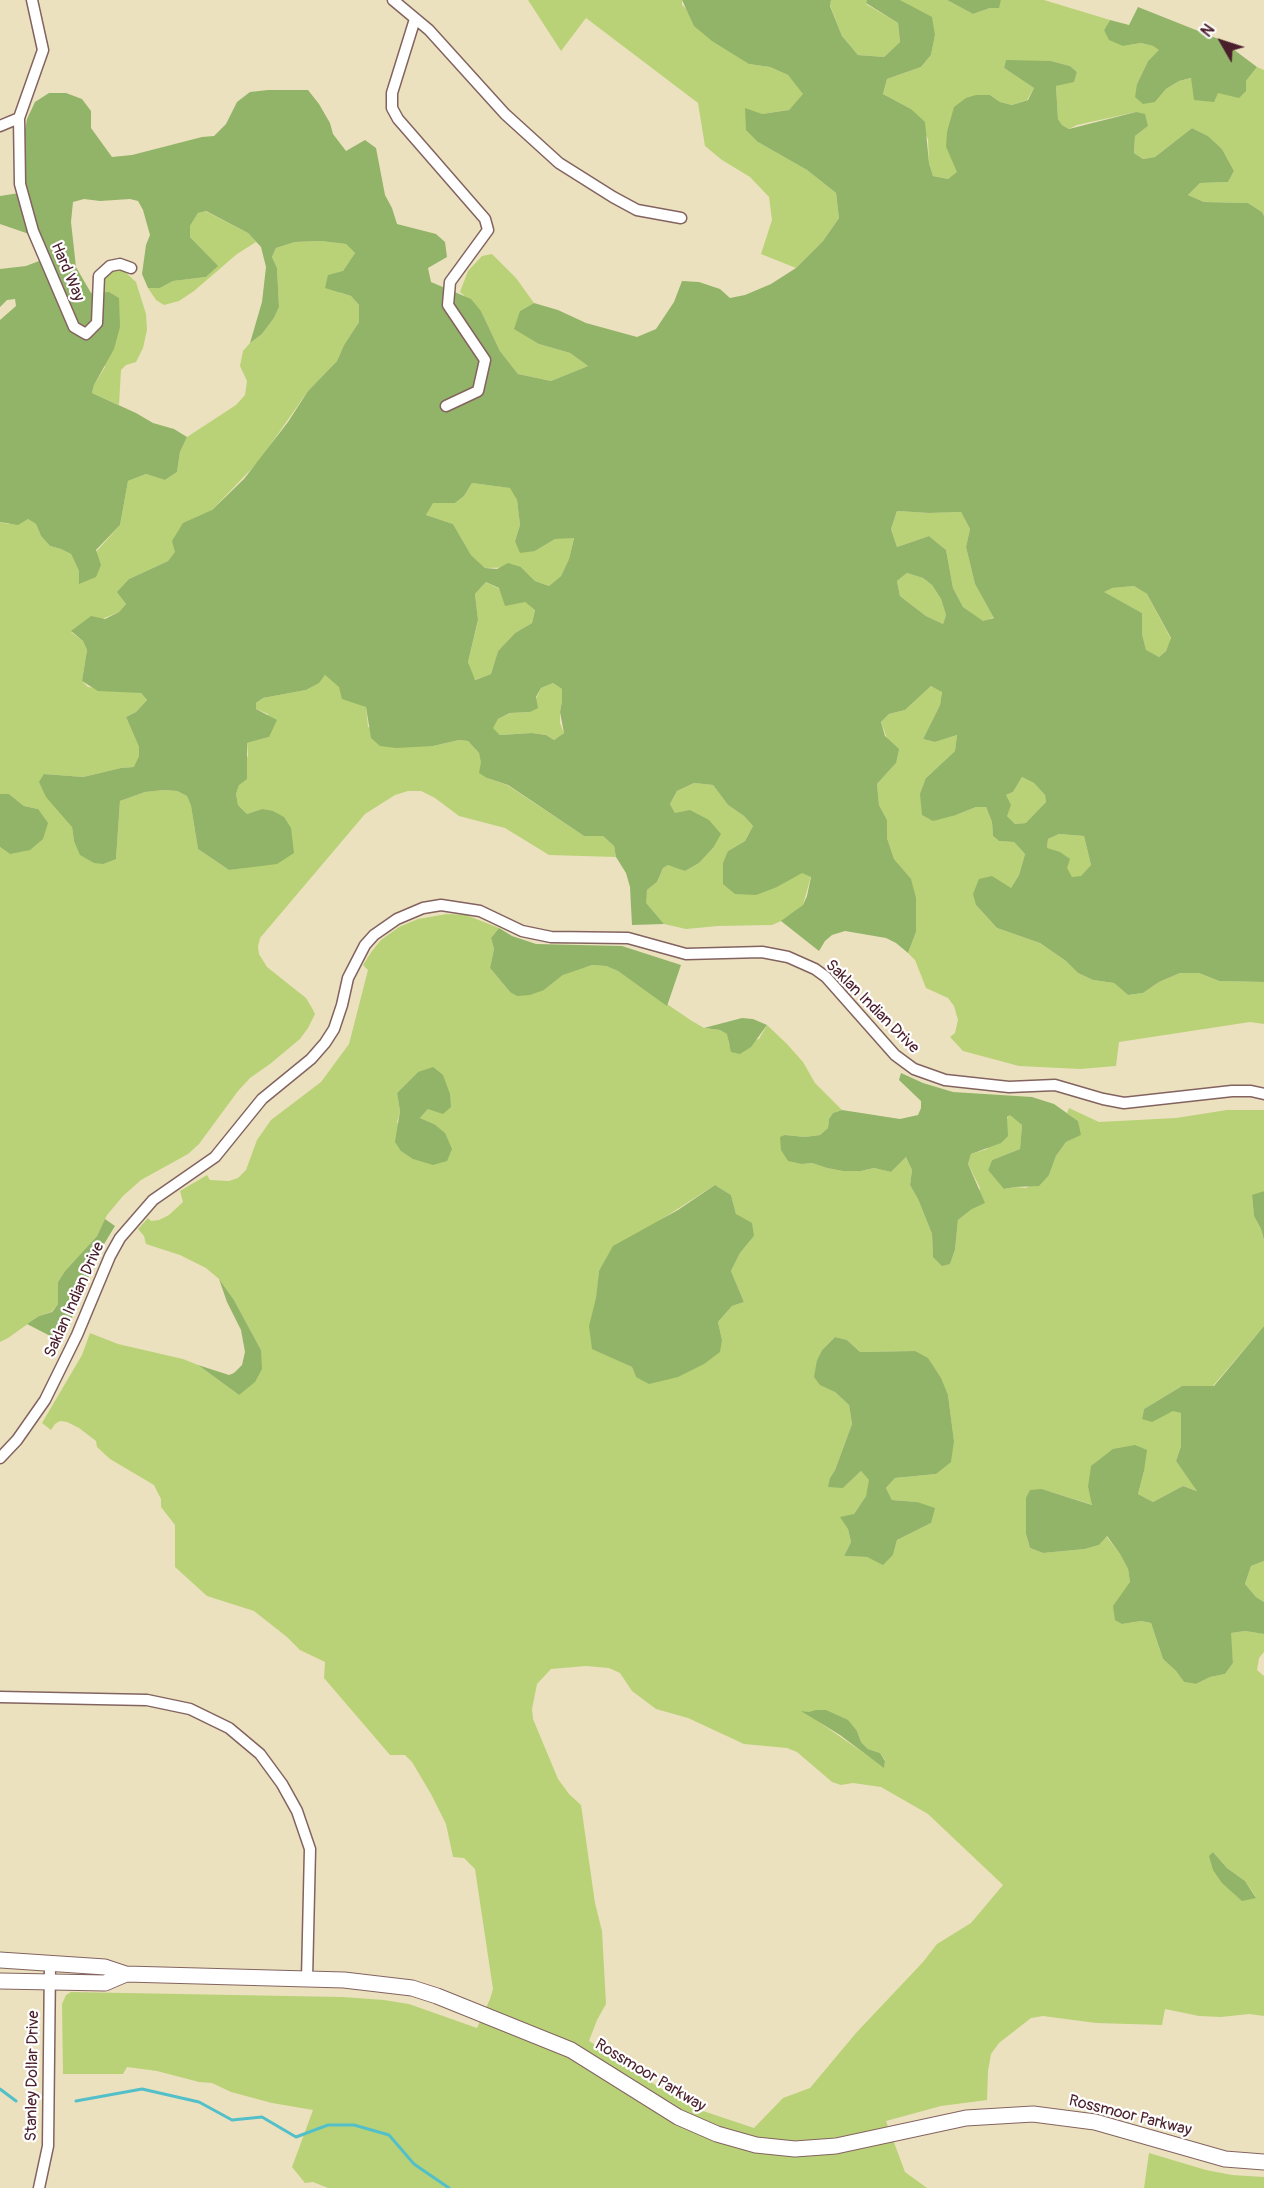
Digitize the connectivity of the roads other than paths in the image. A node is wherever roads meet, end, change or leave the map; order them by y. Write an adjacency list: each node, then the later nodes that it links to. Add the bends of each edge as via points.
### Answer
1 (32, 0): 4 (street, via 43,50)
2 (393, 0): 3 (street)
3 (415, 19): 6 (street, via 505,114 559,163 637,210); 8 (street, via 392,93 392,108 485,219 488,230 450,282 448,305 485,360 478,391)
4 (19, 117): 5 (street); 7 (street, Hard Way, via 20,184 33,231 74,327 86,334 97,323 99,276 110,266)
5 (0, 126)
6 (681, 218)
7 (131, 268)
8 (446, 406)
9 (1264, 1094): 10 (street, Saklan Indian Drive, via 1232,1091 1124,1103 1055,1085 1009,1087 945,1080 914,1069 895,1055 826,977 788,957 762,952 686,954 628,938 550,938 522,931 480,911 441,905 423,908 397,919 365,945 348,978 333,1029 311,1059 262,1099 215,1157 153,1200 127,1228 110,1256 45,1400)
10 (0, 1458)
11 (0, 1696): 15 (street, via 147,1700 190,1710 229,1728 260,1754 297,1811 310,1848)
12 (0, 1960): 13 (street, Rossmoor Parkway)
13 (50, 1963): 14 (street, Rossmoor Parkway, via 105,1967); 17 (street, Stanley Dollar Drive)
14 (126, 1974): 15 (street, Rossmoor Parkway); 17 (street, Rossmoor Parkway, via 105,1983)
15 (307, 1979): 18 (street, Rossmoor Parkway, via 386,1983 437,1996 571,2050 697,2127 756,2145 795,2149 836,2146 966,2118 1032,2114 1080,2118 1226,2159)
16 (0, 1981): 17 (street, Rossmoor Parkway)
17 (50, 1982): 19 (street, Stanley Dollar Drive, via 48,2146)
18 (1264, 2162)
19 (39, 2188)

